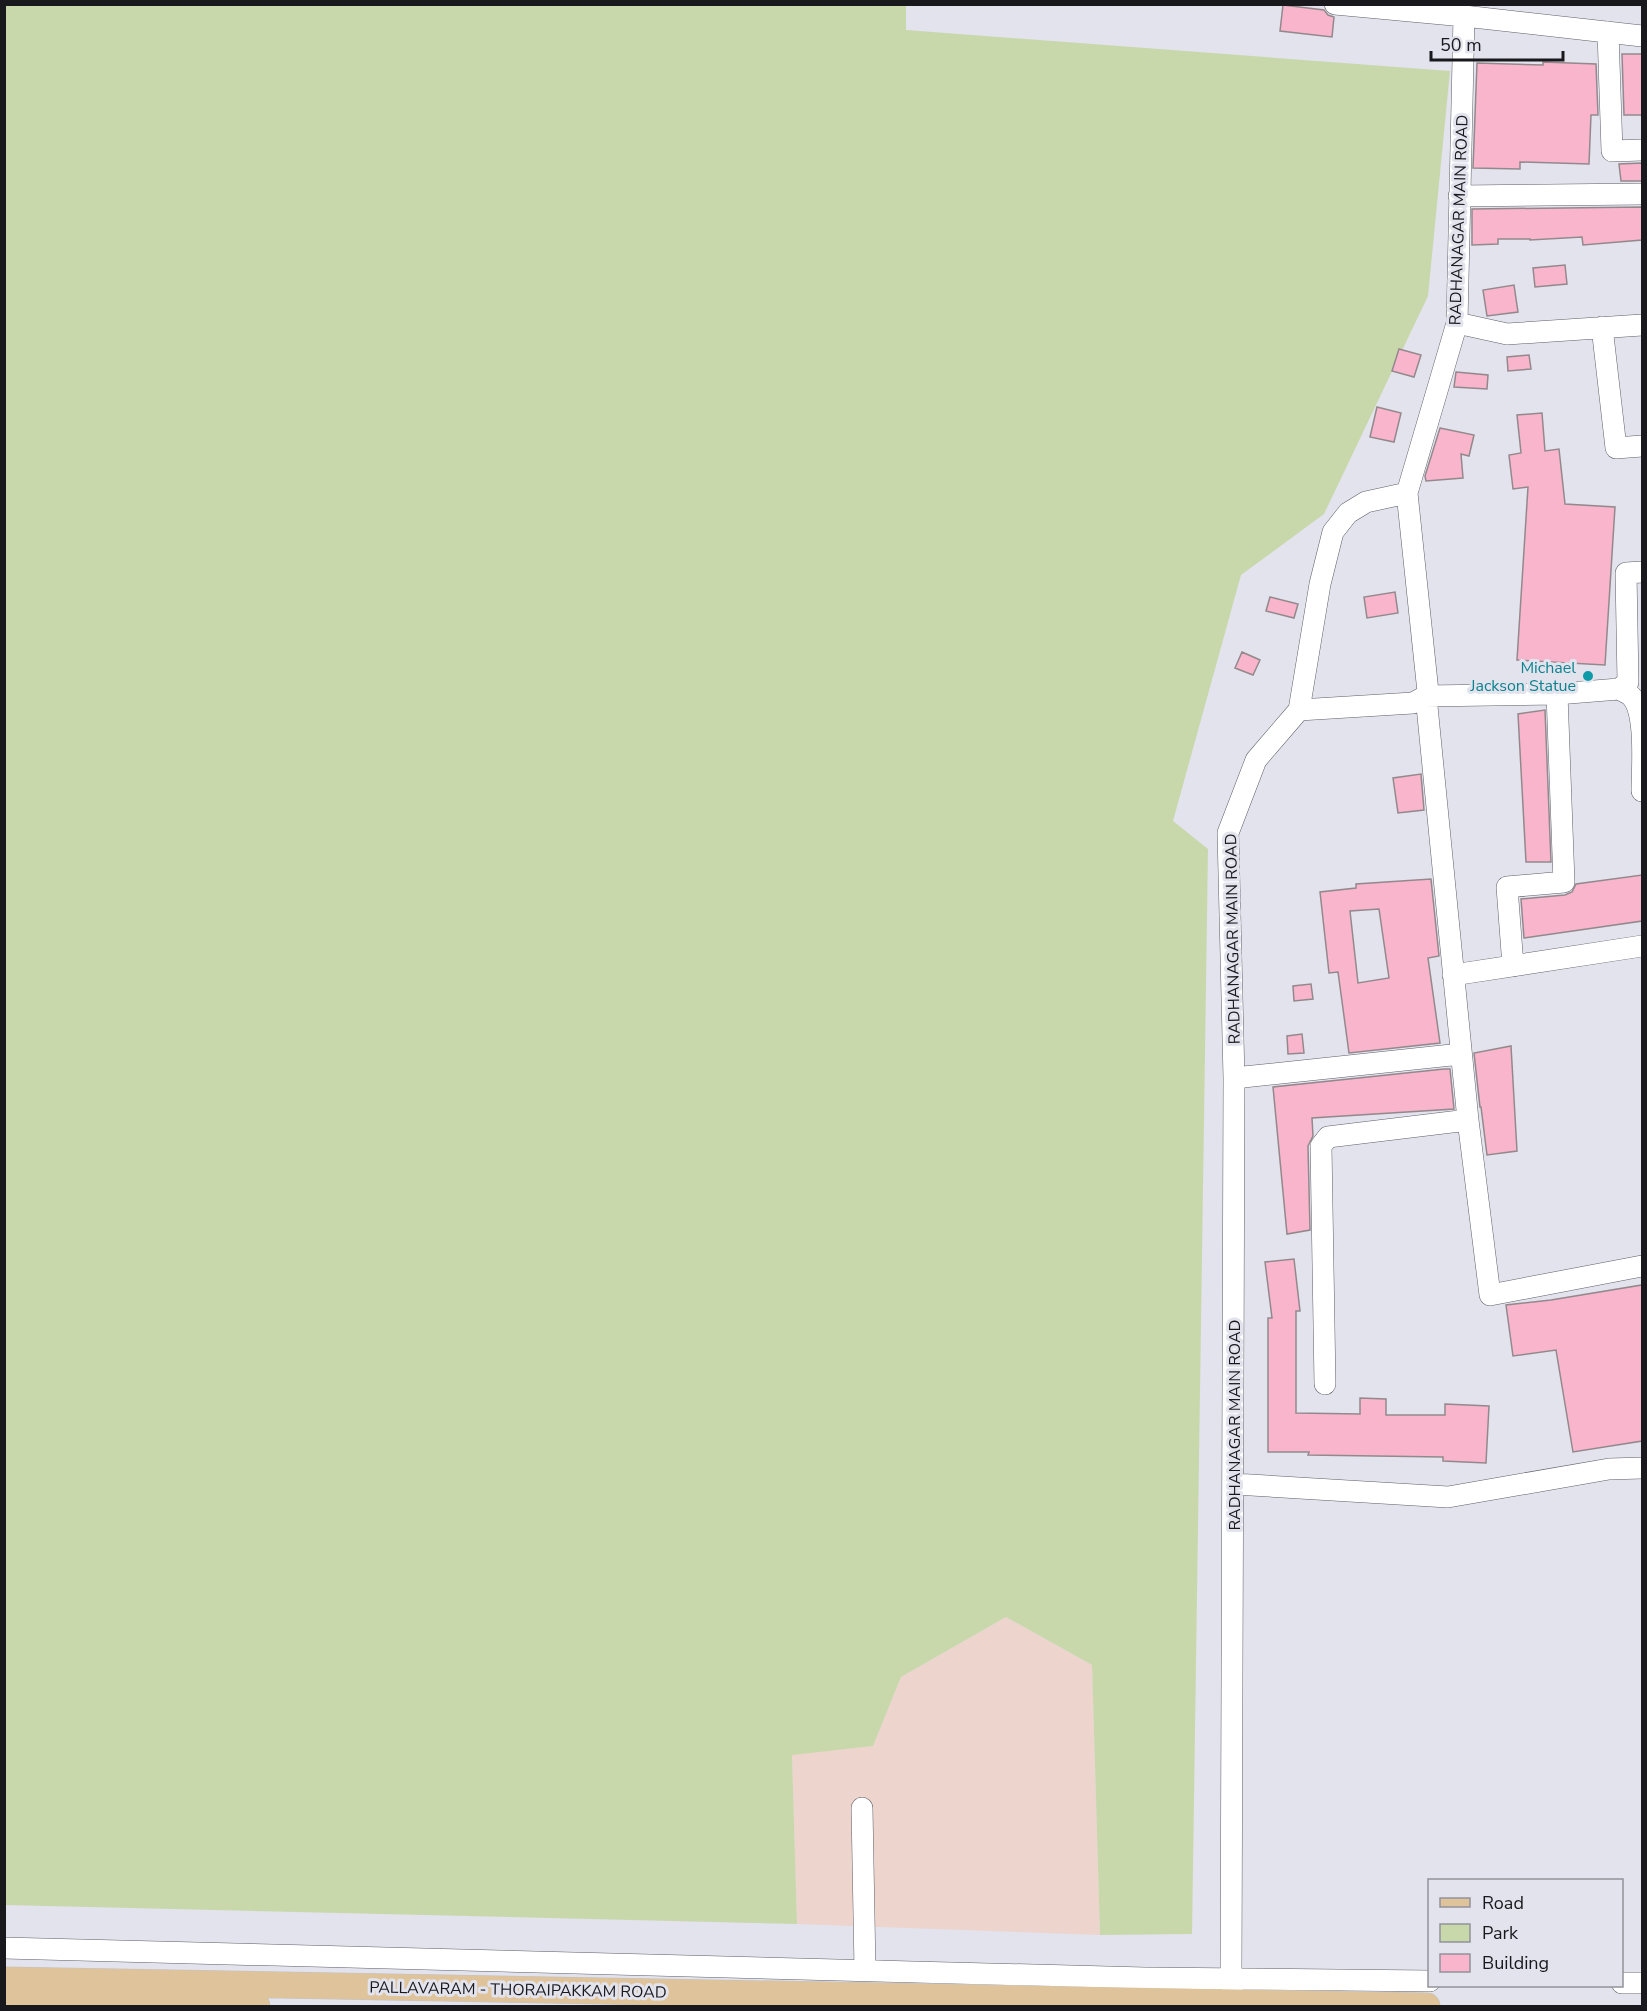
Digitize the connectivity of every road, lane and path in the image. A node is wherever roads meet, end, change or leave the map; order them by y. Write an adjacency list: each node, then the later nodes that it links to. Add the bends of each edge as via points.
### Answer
1 (1335, 4): 2 (street)
2 (1464, 16): 3 (street); 7 (street, RADHANAGAR MAIN ROAD)
3 (1608, 32): 4 (street); 5 (street, via 1612,151)
4 (1642, 36)
5 (1642, 150)
6 (1642, 194): 7 (street)
7 (1459, 196): 8 (street, RADHANAGAR MAIN ROAD)
8 (1457, 323): 10 (street, via 1507,334); 12 (street, RADHANAGAR MAIN ROAD)
9 (1642, 325): 10 (street)
10 (1602, 327): 11 (street, via 1616,448)
11 (1642, 446)
12 (1407, 493): 16 (street, RADHANAGAR MAIN ROAD, via 1428,685); 17 (street, via 1365,502 1348,513 1333,532 1320,584)
13 (1642, 572): 14 (street, via 1626,573 1628,682)
14 (1619, 689): 15 (street); 18 (street, via 1631,696 1641,721)
15 (1557, 694): 16 (street); 20 (street, via 1564,882 1507,887)
16 (1426, 696): 17 (street, via 1413,703); 21 (street, RADHANAGAR MAIN ROAD)
17 (1299, 710): 23 (street, RADHANAGAR MAIN ROAD, via 1256,760 1228,833)
18 (1642, 790)
19 (1642, 946): 20 (street)
20 (1513, 966): 21 (street)
21 (1452, 967): 22 (street, RADHANAGAR MAIN ROAD)
22 (1461, 1054): 23 (street); 24 (street, RADHANAGAR MAIN ROAD)
23 (1234, 1078): 28 (street, RADHANAGAR MAIN ROAD)
24 (1468, 1120): 25 (street, RADHANAGAR MAIN ROAD, via 1490,1295); 26 (street, via 1328,1137 1321,1146)
25 (1642, 1266)
26 (1325, 1384)
27 (1642, 1468): 28 (street, via 1609,1469 1448,1497)
28 (1234, 1484): 36 (street, RADHANAGAR MAIN ROAD)
29 (861, 1808): 31 (street)
30 (4, 1948): 31 (street)
31 (865, 1970): 36 (street, via 1146,1978)
32 (4, 1980): 36 (main road, PALLAVARAM - THORAIPAKKAM ROAD)
33 (1428, 1981): 36 (street)
34 (1623, 1983): 35 (street)
35 (1642, 1983)
36 (1233, 1996): 41 (main road, PALLAVARAM - THORAIPAKKAM ROAD)
37 (4, 2001): 38 (main road)
38 (70, 2005): 39 (main road)
39 (243, 2006): 40 (main road)
40 (257, 2007)
41 (1427, 2007)

